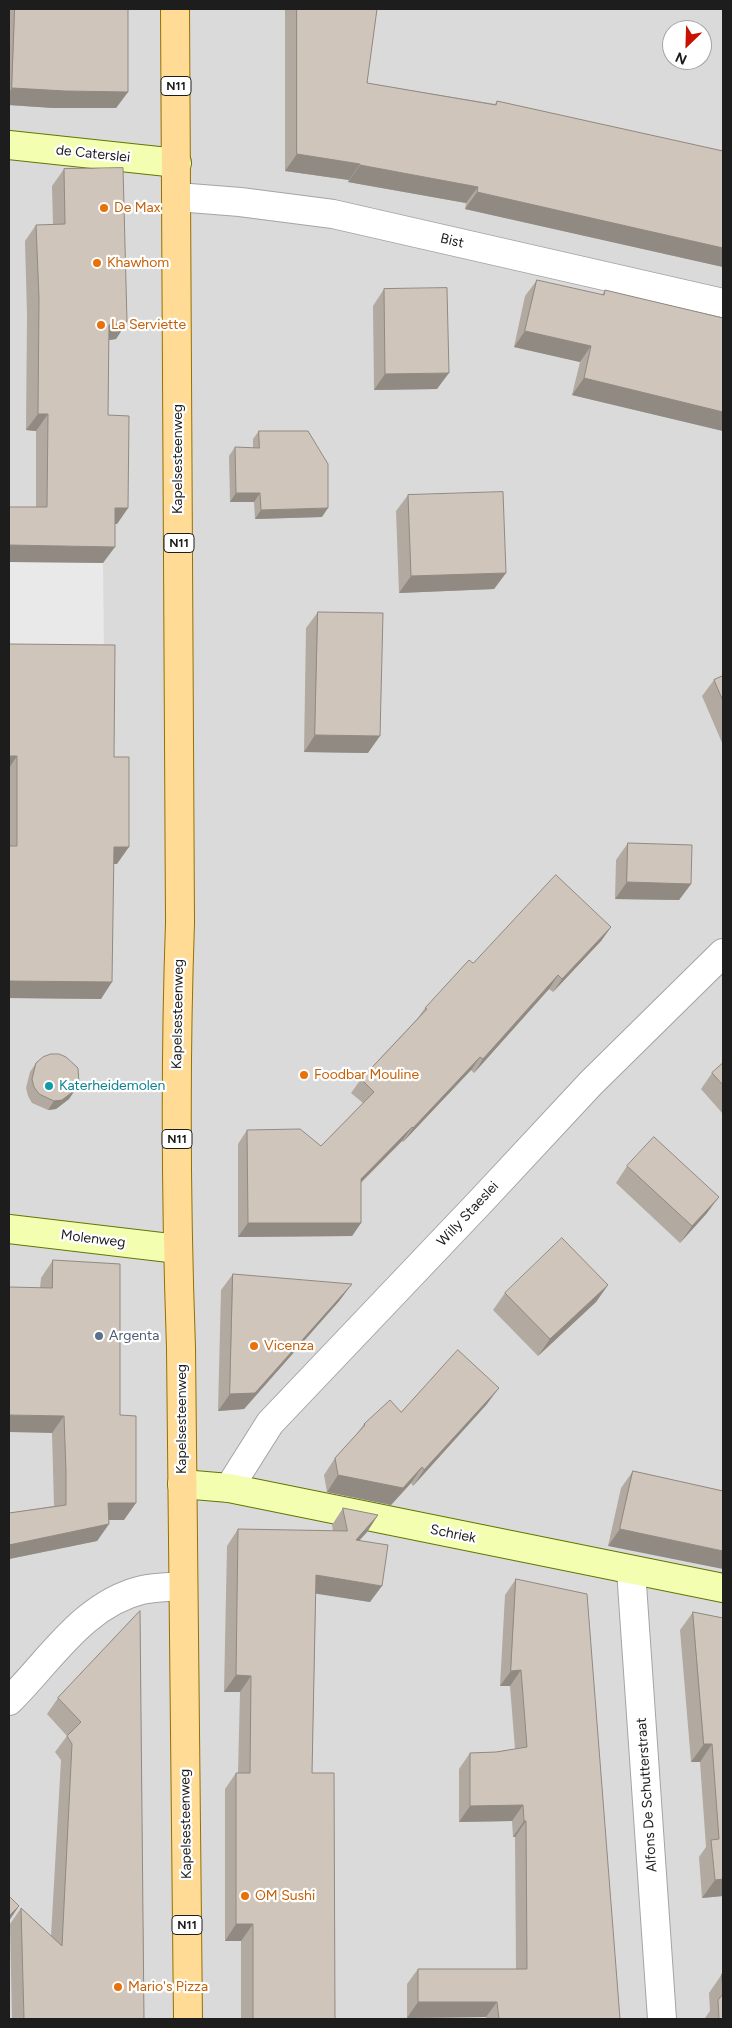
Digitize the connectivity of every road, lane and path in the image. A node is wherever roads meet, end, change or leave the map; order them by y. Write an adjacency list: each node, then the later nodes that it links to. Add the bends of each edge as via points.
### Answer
1 (176, 9): 3 (main road, Kapelsesteenweg / N11)
2 (9, 145): 3 (street, de Caterslei)
3 (177, 163): 4 (main road, Kapelsesteenweg / N11)
4 (177, 196): 5 (street, Bist, via 332,214); 8 (main road, Kapelsesteenweg / N11)
5 (723, 303)
6 (723, 953): 10 (street, Willy Staeslei, via 591,1083 270,1423)
7 (9, 1229): 8 (street, Molenweg)
8 (178, 1249): 9 (main road, Kapelsesteenweg / N11)
9 (182, 1484): 10 (street, Schriek); 12 (main road, Kapelsesteenweg / N11)
10 (229, 1488): 11 (street, Schriek)
11 (631, 1570): 13 (street, Schriek); 16 (street, Alfons De Schutterstraat)
12 (183, 1586): 14 (street, via 141,1590 106,1604 80,1624); 15 (main road, Kapelsesteenweg / N11)
13 (723, 1588)
14 (9, 1701)
15 (188, 2019)
16 (662, 2019)

